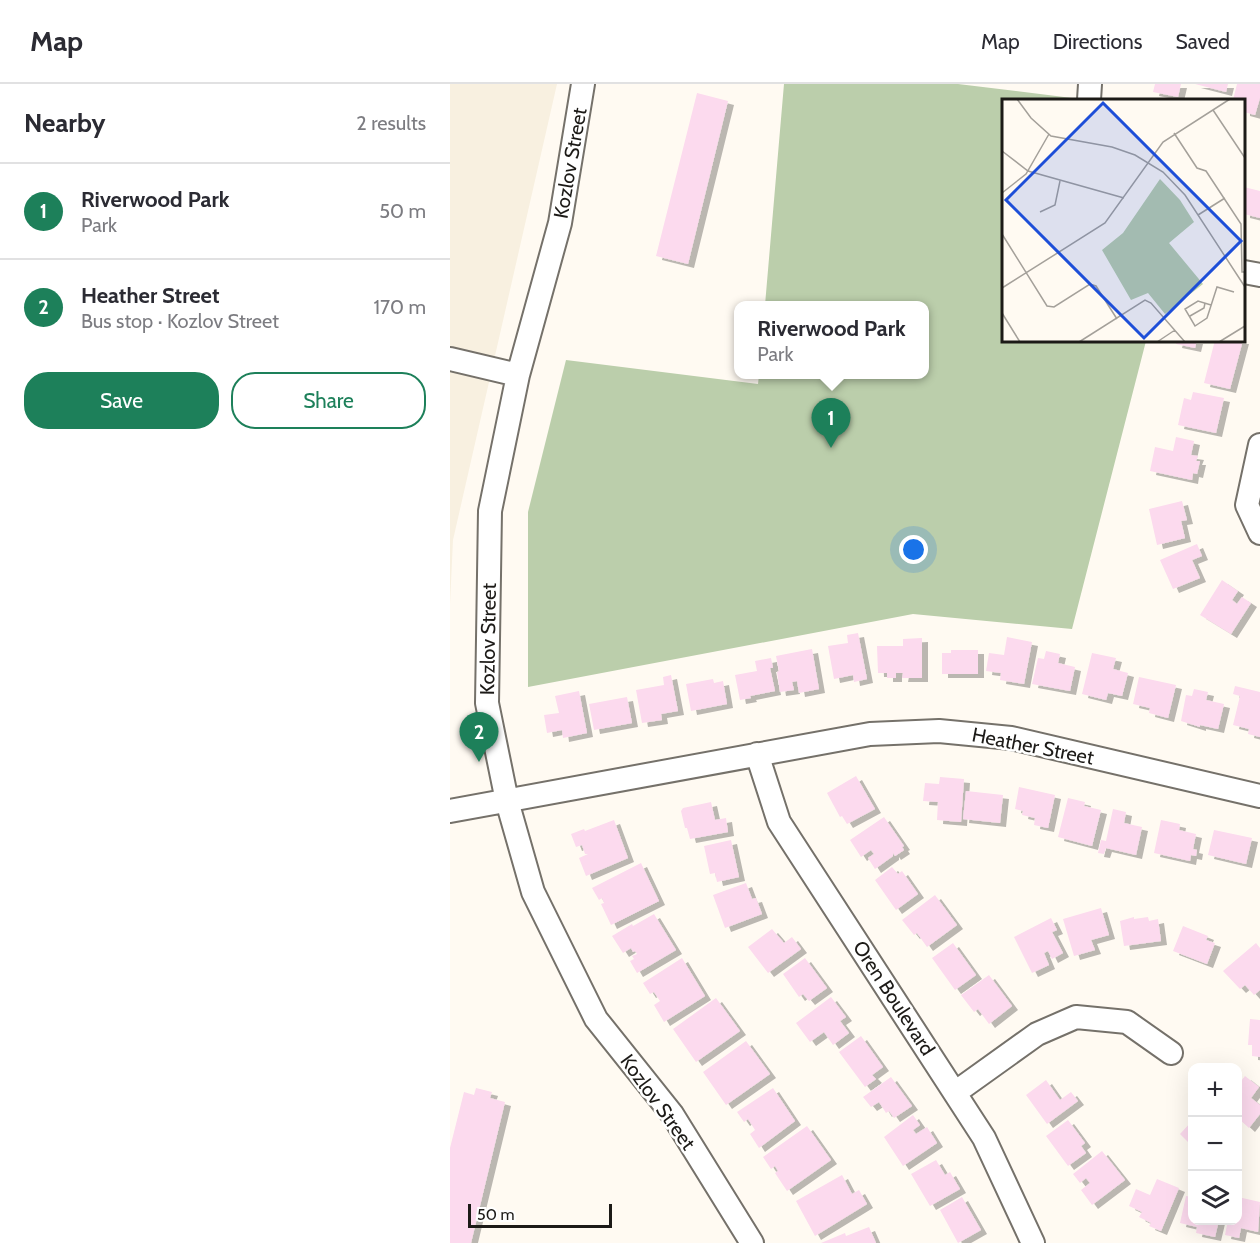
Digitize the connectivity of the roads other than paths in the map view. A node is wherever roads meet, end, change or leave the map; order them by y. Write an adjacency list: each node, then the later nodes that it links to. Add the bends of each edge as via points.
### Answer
1 (583, 84): 7 (street, Kozlov Street, via 560,223)
2 (1090, 84): 3 (street)
3 (1089, 99)
4 (1245, 272): 5 (street)
5 (1260, 275)
6 (450, 359): 7 (street)
7 (518, 375): 12 (street, Kozlov Street, via 490,511 487,703)
8 (1260, 446): 9 (street, via 1247,505)
9 (1260, 533)
10 (757, 754): 11 (street, Heather Street, via 870,734 939,731 1011,738); 12 (street, Heather Street); 15 (street, Oren Boulevard, via 779,822)
11 (1260, 796)
12 (507, 801): 13 (street, Heather Street); 16 (street, Kozlov Street, via 533,892 596,1019 672,1114)
13 (450, 811)
14 (1171, 1053): 15 (street, via 1127,1023 1076,1017 1037,1034)
15 (956, 1092): 17 (street, Oren Boulevard, via 984,1138)
16 (752, 1243)
17 (1033, 1243)

